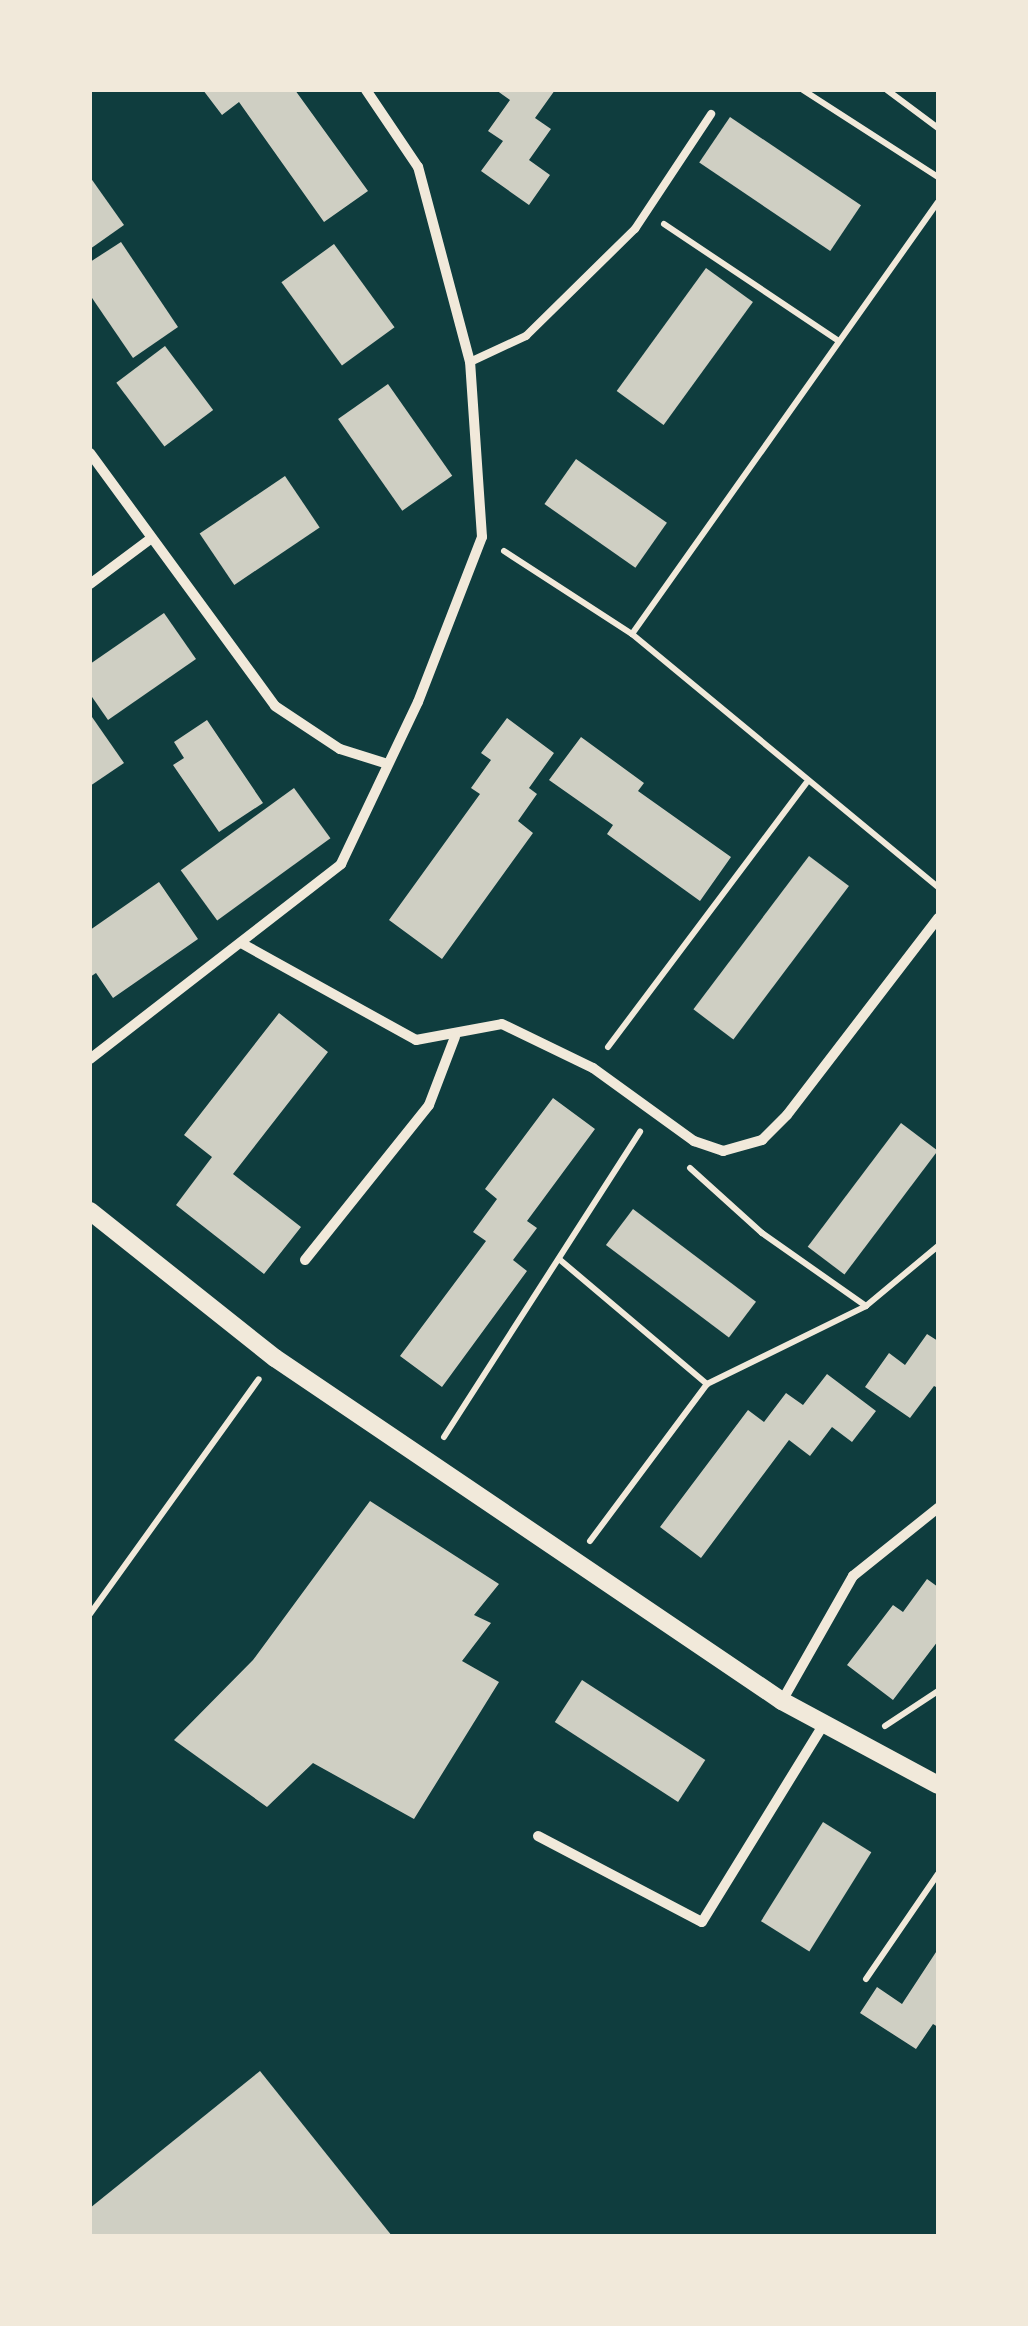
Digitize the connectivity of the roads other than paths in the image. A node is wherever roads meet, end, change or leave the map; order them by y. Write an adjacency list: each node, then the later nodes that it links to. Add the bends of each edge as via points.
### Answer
1 (366, 90): 3 (street, via 418,167)
2 (711, 114): 3 (lane, via 635,229 526,336)
3 (470, 362): 7 (street, via 482,537)
4 (90, 454): 5 (street)
5 (149, 540): 6 (street); 7 (street, via 275,706 340,749)
6 (90, 584)
7 (388, 764): 9 (street, via 341,864)
8 (938, 918): 10 (street, via 786,1115 744,1148 723,1151 694,1140 592,1068 502,1024)
9 (241, 943): 10 (street, via 416,1040); 11 (street)
10 (455, 1036): 13 (street, via 429,1105)
11 (90, 1058)
12 (90, 1211): 15 (street, via 275,1358)
13 (305, 1260)
14 (938, 1508): 15 (street, via 853,1576)
15 (782, 1700): 16 (street)
16 (824, 1724): 17 (street); 18 (street, via 702,1922)
17 (938, 1785)
18 (538, 1836)

